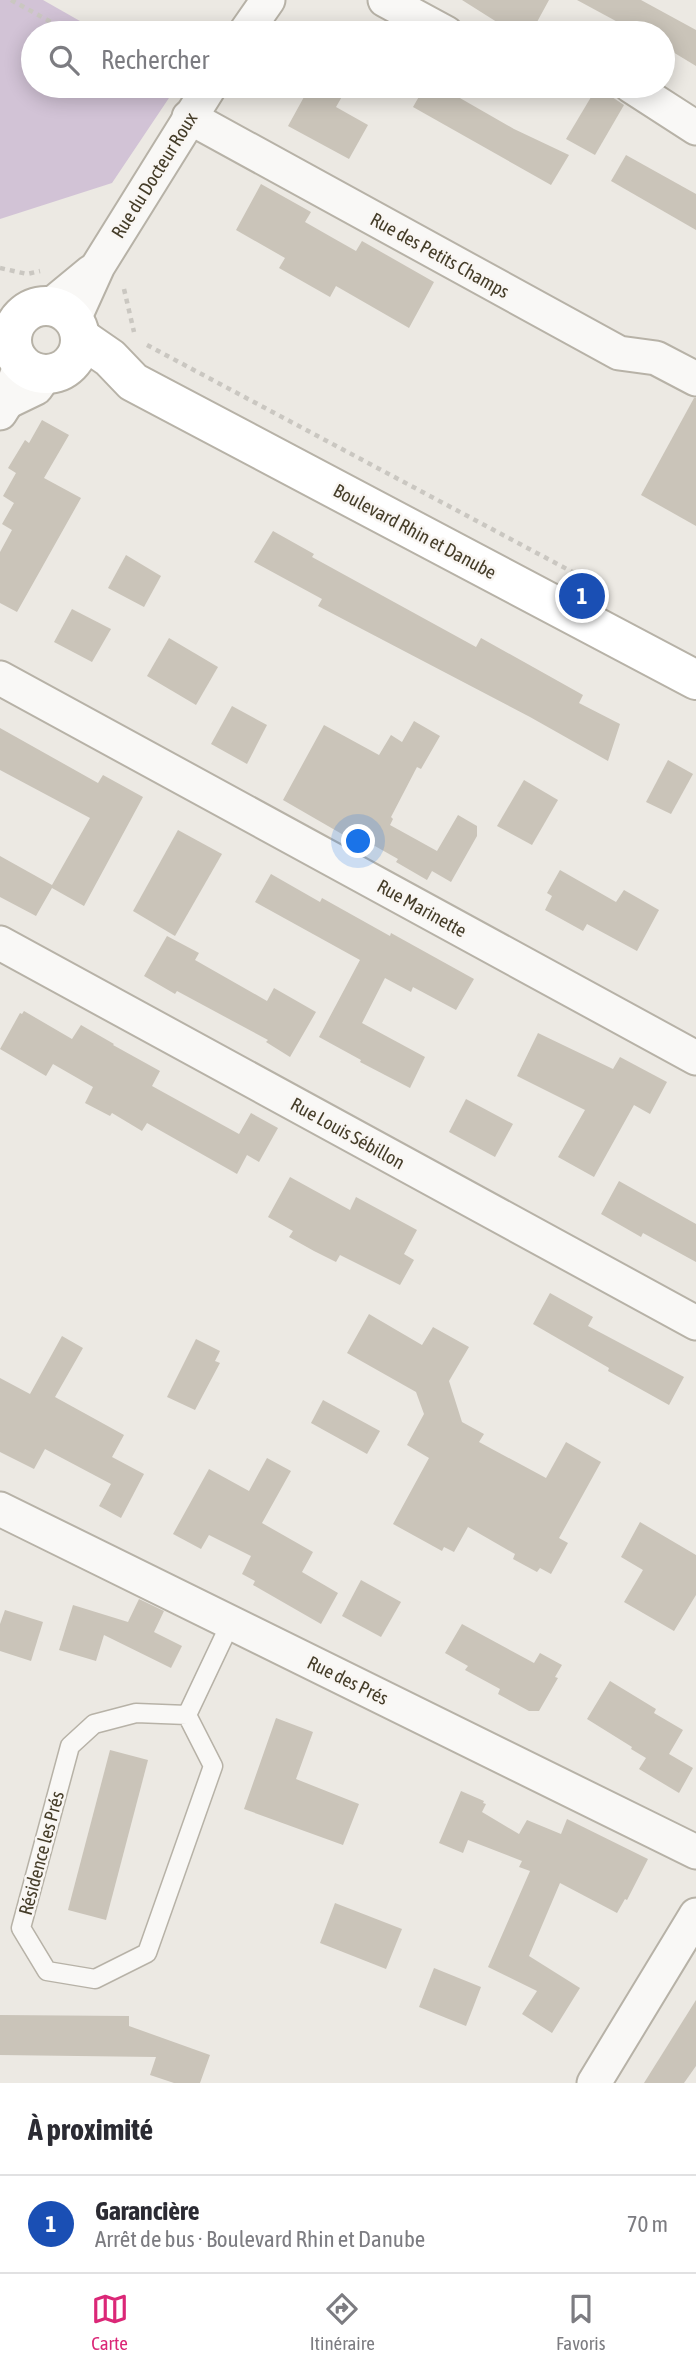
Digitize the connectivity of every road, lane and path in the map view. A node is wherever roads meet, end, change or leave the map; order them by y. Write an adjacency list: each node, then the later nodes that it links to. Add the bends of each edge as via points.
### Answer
1 (11, 0): 4 (path)
2 (268, 0): 5 (street)
3 (385, 0): 6 (street)
4 (49, 21)
5 (254, 21)
6 (424, 21)
7 (202, 98): 9 (street, Rue du Docteur Roux)
8 (650, 98): 10 (street)
9 (189, 117): 13 (street, Rue du Docteur Roux); 17 (street, Rue des Petits Champs, via 618,353 656,358)
10 (696, 128)
11 (52, 265): 12 (path, via 27,274)
12 (0, 268)
13 (110, 274): 14 (street, Rue du Docteur Roux); 15 (path)
14 (38, 335): 18 (street); 21 (main road, Boulevard Rhin et Danube, via 99,378 133,382)
15 (134, 336)
16 (141, 341): 19 (path)
17 (696, 379)
18 (3, 408)
19 (604, 589)
20 (0, 678): 23 (street, Rue Marinette)
21 (696, 680)
22 (0, 943): 24 (street, Rue Louis Sébillon)
23 (696, 1058)
24 (696, 1323)
25 (0, 1509): 26 (street, Rue des Prés)
26 (231, 1622): 27 (lane); 28 (street, Rue des Prés)
27 (187, 1715): 27 (lane, Résidence les Prés, via 136,1713 105,1721 94,1724 70,1746 21,1928 47,1971 95,1979 147,1953 213,1766)
28 (696, 1852)
29 (696, 1915): 30 (street)
30 (594, 2083)

